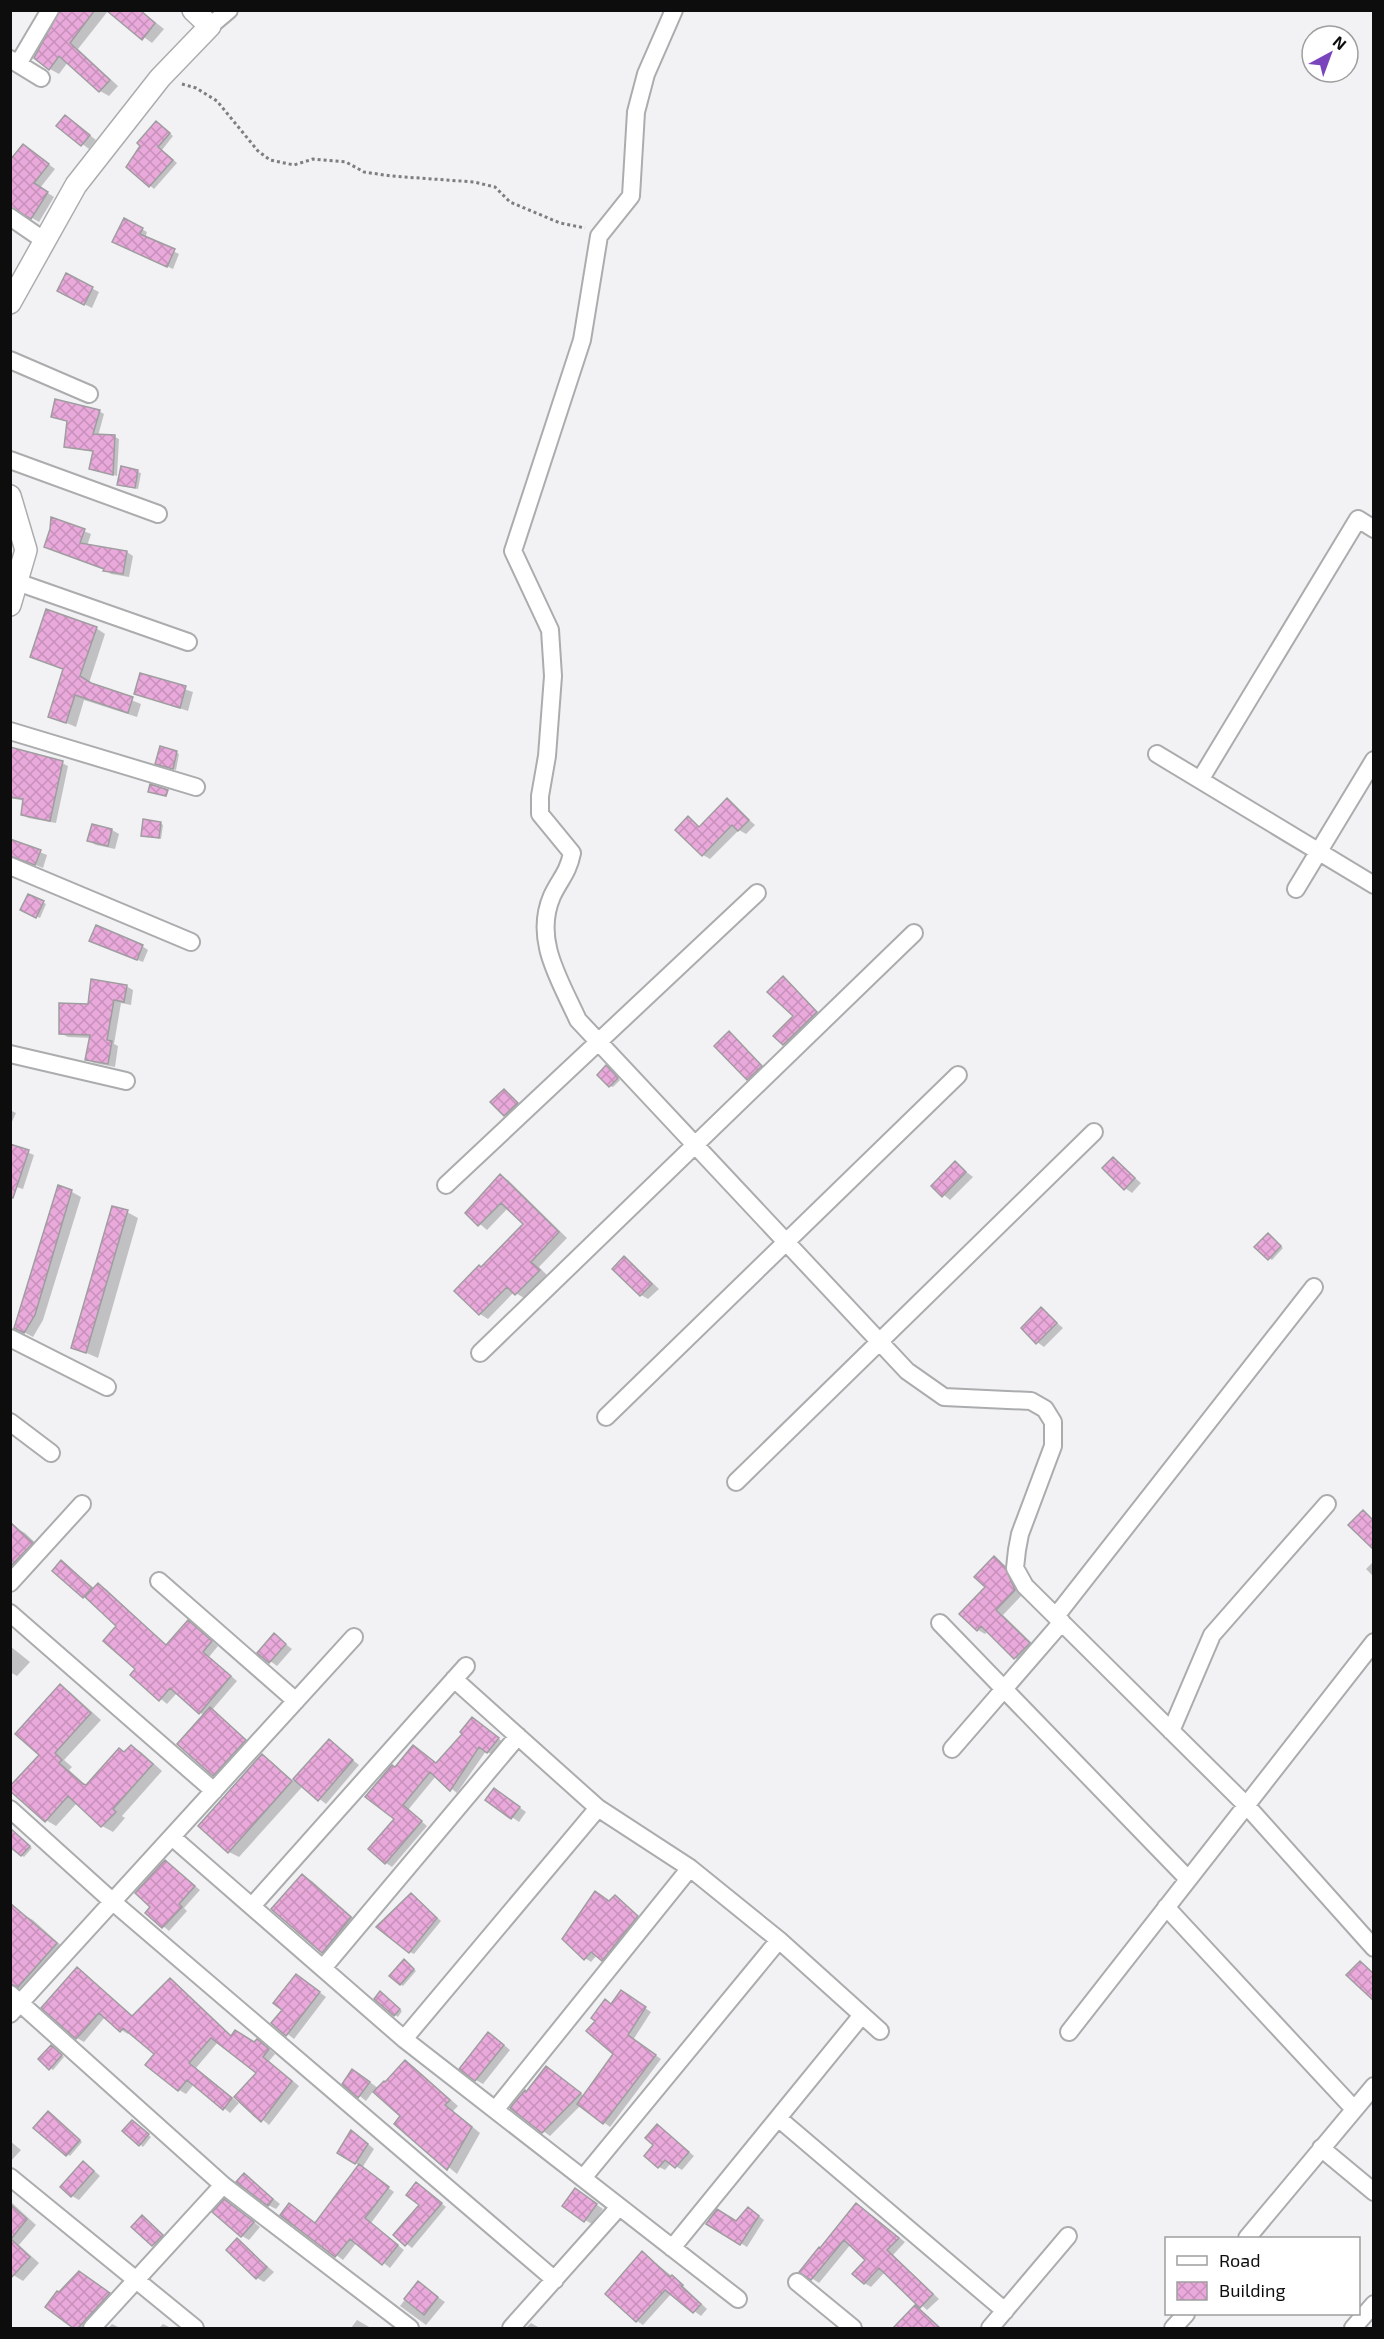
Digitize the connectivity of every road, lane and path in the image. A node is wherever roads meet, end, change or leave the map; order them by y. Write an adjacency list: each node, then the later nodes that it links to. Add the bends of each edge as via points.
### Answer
1 (50, 10): 6 (street)
2 (193, 10): 5 (street)
3 (228, 10): 5 (street)
4 (674, 10): 10 (street, via 646,74 636,112 631,196)
5 (210, 26): 8 (street)
6 (14, 62): 7 (street)
7 (41, 78)
8 (160, 78): 10 (path, via 195,88 217,101 270,160 294,165 313,159 346,162 364,172 474,182 495,187 510,202); 11 (street, via 76,185)
9 (10, 217): 11 (street)
10 (599, 236): 34 (street, via 582,340 513,551 550,630 553,676 540,814 573,853 544,921 548,952 578,1020)
11 (45, 241): 12 (street)
12 (10, 303)
13 (10, 360): 14 (street)
14 (89, 394)
15 (10, 460): 17 (street)
16 (10, 496): 19 (street, via 26,550)
17 (158, 514)
18 (1374, 529): 25 (street, via 1358,519)
19 (16, 582): 20 (street); 21 (street)
20 (10, 605)
21 (188, 642)
22 (10, 731): 26 (street)
23 (1156, 754): 25 (street)
24 (1374, 760): 27 (street)
25 (1200, 780): 27 (street)
26 (196, 787)
27 (1318, 852): 29 (street); 30 (street)
28 (10, 866): 33 (street)
29 (1374, 885)
30 (1296, 889)
31 (757, 893): 34 (street)
32 (914, 933): 39 (street)
33 (191, 942)
34 (599, 1042): 39 (street); 40 (street)
35 (10, 1054): 37 (street)
36 (958, 1075): 41 (street)
37 (126, 1081)
38 (1094, 1132): 44 (street)
39 (695, 1145): 41 (street); 45 (street)
40 (446, 1185)
41 (786, 1242): 44 (street); 47 (street)
42 (1314, 1287): 56 (street)
43 (10, 1338): 46 (street)
44 (880, 1341): 50 (street); 56 (street, via 907,1371 944,1397 1031,1401 1045,1409 1053,1422 1053,1446 1020,1534 1015,1568 1025,1586)
45 (480, 1353)
46 (107, 1387)
47 (606, 1417)
48 (10, 1422): 49 (street)
49 (51, 1453)
50 (736, 1482)
51 (82, 1504): 54 (street)
52 (1327, 1504): 64 (street, via 1212,1635)
53 (159, 1581): 63 (street)
54 (10, 1583)
55 (10, 1613): 67 (street)
56 (1059, 1619): 62 (street); 64 (street)
57 (940, 1623): 62 (street)
58 (354, 1637): 63 (street)
59 (1374, 1642): 68 (street)
60 (466, 1666): 61 (street)
61 (454, 1679): 65 (street); 75 (street)
62 (1004, 1689): 66 (street); 73 (street)
63 (296, 1701): 67 (street)
64 (1171, 1731): 68 (street)
65 (518, 1736): 69 (street); 79 (street)
66 (952, 1749)
67 (214, 1791): 71 (street)
68 (1246, 1805): 73 (street); 78 (street)
69 (598, 1808): 72 (street); 84 (street)
70 (10, 1809): 74 (street)
71 (172, 1837): 74 (street); 75 (street)
72 (690, 1868): 77 (street); 87 (street)
73 (1188, 1879): 76 (street)
74 (113, 1902): 80 (street); 99 (street)
75 (252, 1906): 79 (street)
76 (1166, 1907): 83 (street); 86 (street)
77 (779, 1940): 81 (street); 91 (street)
78 (1374, 1948)
79 (323, 1968): 84 (street)
80 (14, 2003): 92 (street)
81 (862, 2015): 82 (street); 88 (street)
82 (879, 2031)
83 (1069, 2032)
84 (404, 2039): 87 (street)
85 (1374, 2086): 86 (street)
86 (1354, 2109): 89 (street)
87 (495, 2110): 91 (street)
88 (778, 2118): 97 (street); 103 (street)
89 (1321, 2148): 93 (street); 96 (street)
90 (10, 2177): 98 (street)
91 (583, 2178): 94 (street)
92 (223, 2185): 98 (street); 107 (street)
93 (1374, 2193)
94 (619, 2207): 97 (street); 99 (street)
95 (1068, 2236): 103 (street)
96 (1248, 2237)
97 (672, 2248): 101 (street)
98 (134, 2280): 105 (street); 106 (street)
99 (555, 2280): 108 (street)
100 (797, 2282): 109 (street)
101 (738, 2299)
102 (1374, 2304): 112 (street)
103 (1005, 2311): 110 (street)
104 (1184, 2315): 111 (street)
105 (92, 2328)
106 (195, 2328)
107 (410, 2328)
108 (512, 2328)
109 (853, 2328)
110 (990, 2328)
111 (1173, 2328)
112 (1353, 2328)

